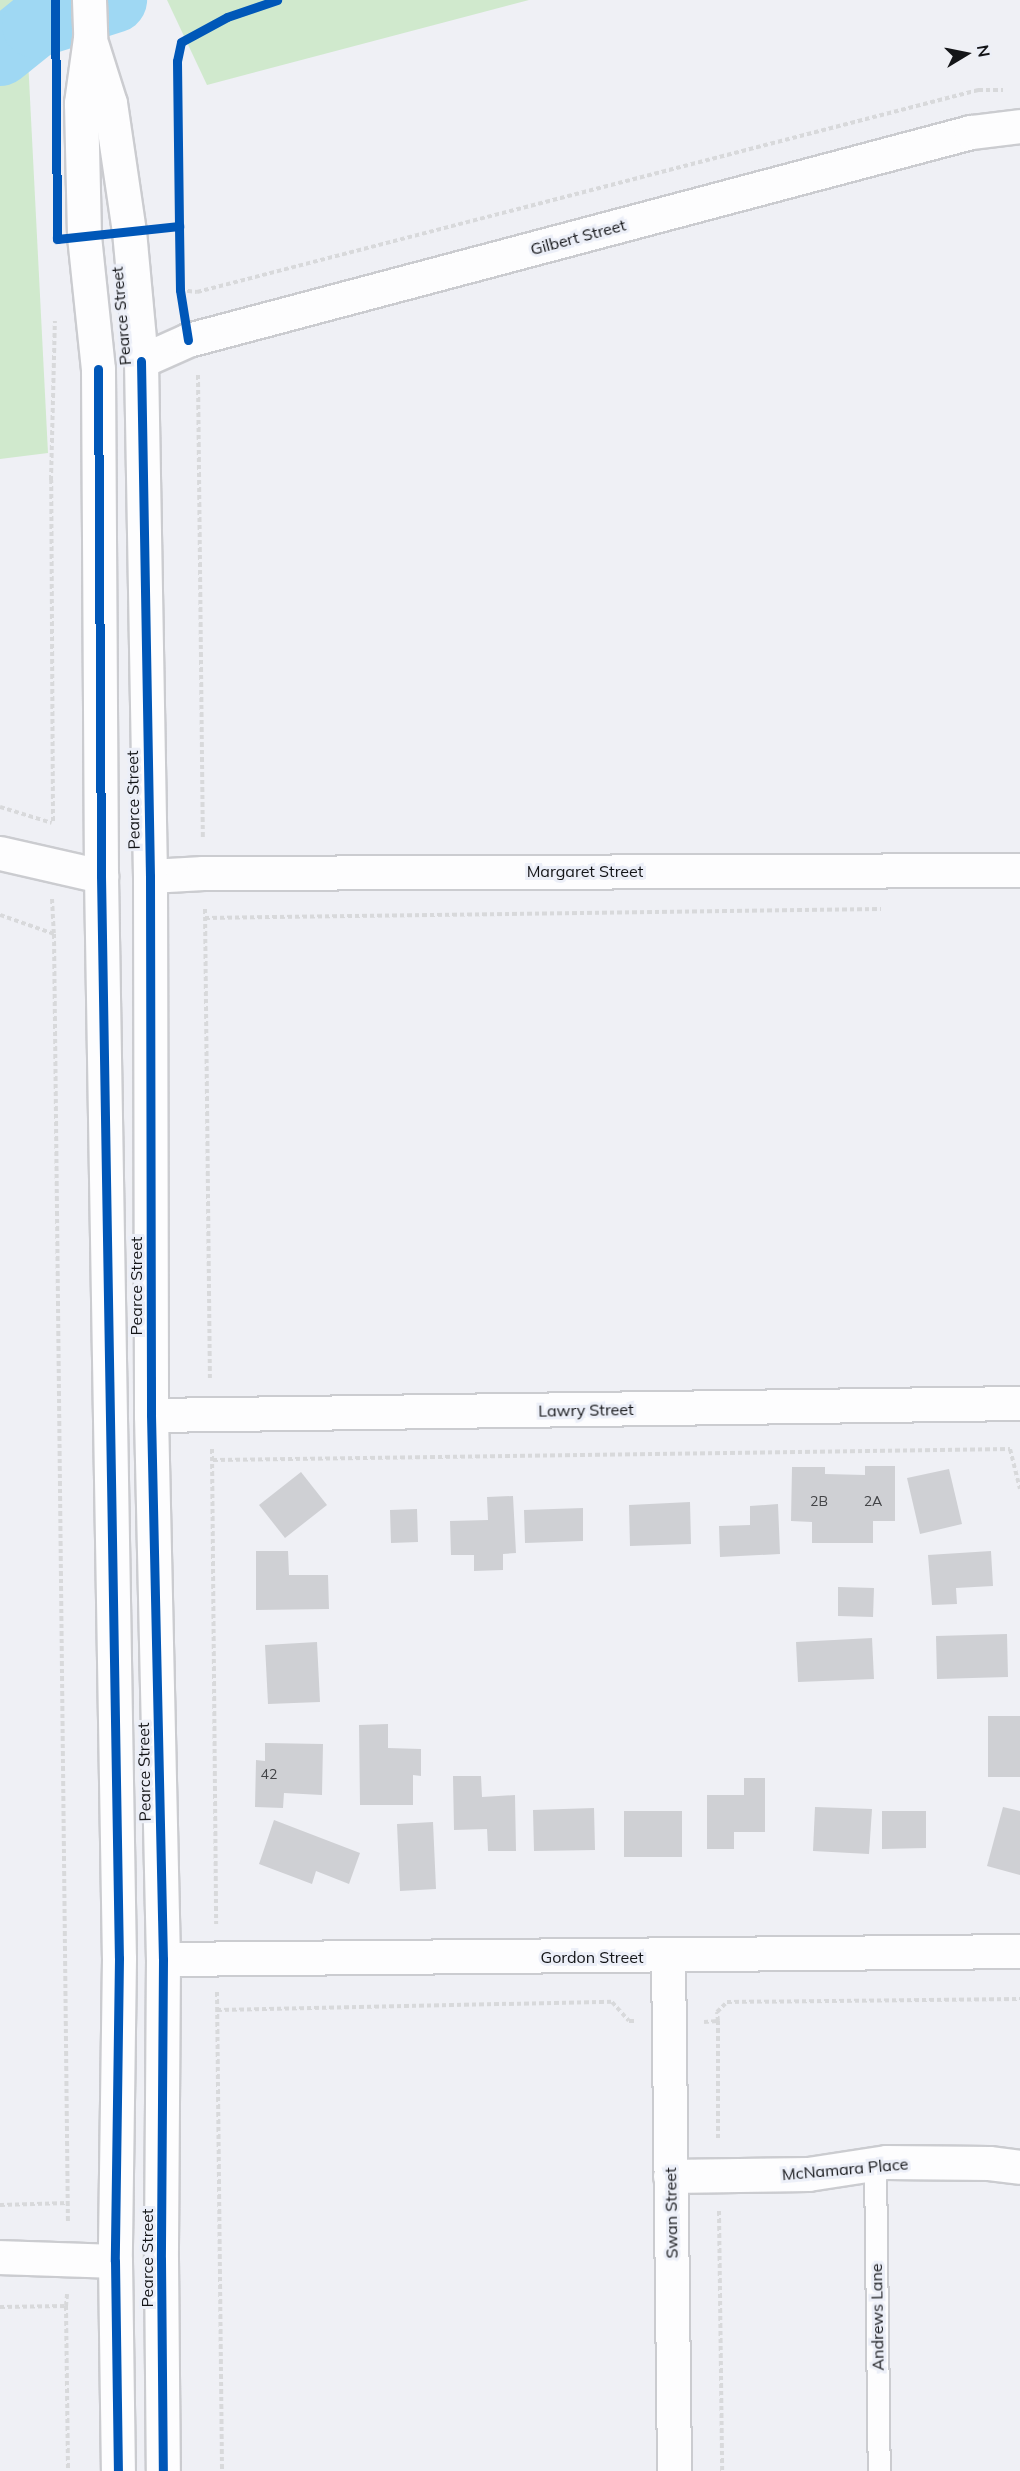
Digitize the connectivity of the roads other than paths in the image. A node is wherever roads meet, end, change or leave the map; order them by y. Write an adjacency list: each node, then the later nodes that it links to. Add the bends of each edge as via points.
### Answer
1 (89, 0): 2 (main road, Pearce Street)
2 (90, 38): 4 (main road, Pearce Street, via 110,103 129,231); 5 (main road, Pearce Street, via 81,103 83,225)
3 (1020, 126): 4 (main road, Gilbert Street, via 971,132 188,340)
4 (141, 361): 5 (main road, Gilbert Street); 9 (main road, Pearce Street)
5 (98, 369): 8 (main road, Pearce Street)
6 (0, 854): 8 (main road, Margaret Street)
7 (1020, 870): 9 (main road, Margaret Street)
8 (101, 876): 9 (main road, Margaret Street); 14 (main road, Pearce Street)
9 (150, 876): 11 (main road, Pearce Street)
10 (1020, 1403): 11 (main road, Lawry Street)
11 (151, 1415): 15 (main road, Pearce Street)
12 (1020, 1951): 13 (main road, Gordon Street)
13 (668, 1956): 15 (main road, Gordon Street); 18 (main road, Swan Street)
14 (119, 1958): 15 (main road, Gordon Street); 21 (main road, Pearce Street)
15 (164, 1959): 20 (main road, Pearce Street)
16 (875, 2163): 17 (main road, McNamara Place); 18 (main road, McNamara Place, via 808,2175); 25 (lane, Andrews Lane)
17 (1020, 2166)
18 (670, 2176): 24 (main road, Swan Street)
19 (0, 2257): 21 (main road)
20 (161, 2259): 21 (main road); 23 (main road, Pearce Street)
21 (115, 2261): 22 (main road, Pearce Street)
22 (118, 2471)
23 (163, 2471)
24 (674, 2471)
25 (879, 2471)

